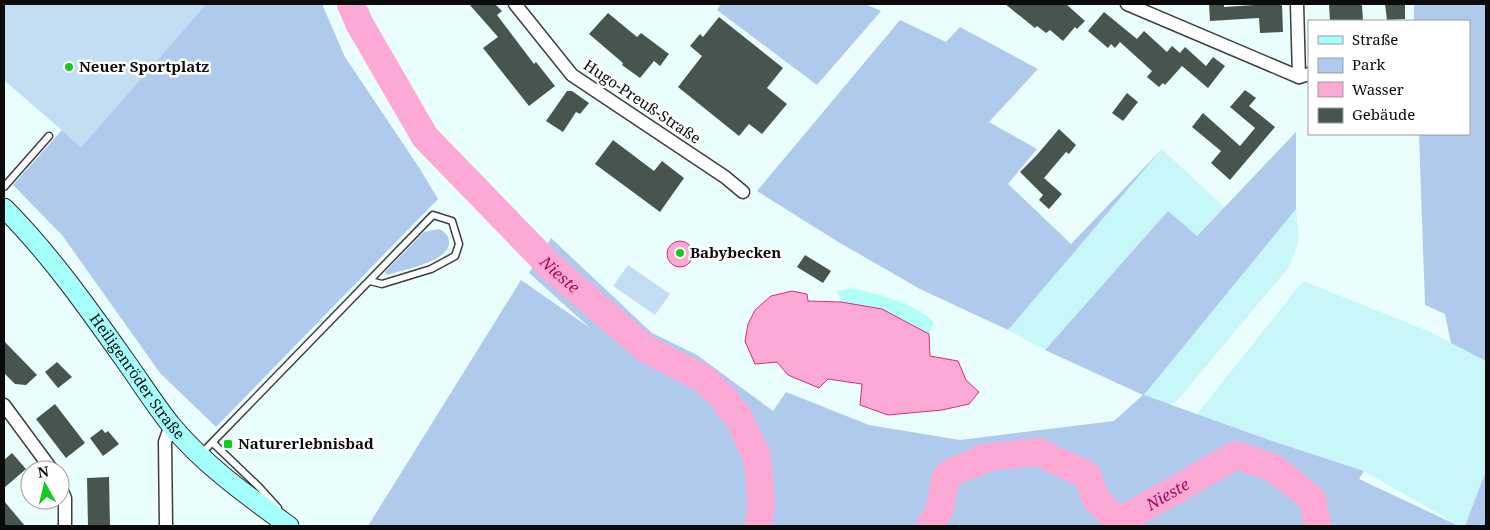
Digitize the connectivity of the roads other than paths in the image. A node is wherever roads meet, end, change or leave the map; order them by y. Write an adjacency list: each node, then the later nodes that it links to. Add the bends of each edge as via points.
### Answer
1 (515, 4): 7 (street, Hugo-Preuß-Straße, via 572,75)
2 (1127, 4): 4 (street)
3 (1298, 4): 4 (street)
4 (1304, 75)
5 (49, 136): 6 (lane)
6 (4, 187)
7 (743, 192)
8 (4, 208): 11 (street, Heiligenröder Straße, via 29,233 84,303)
9 (370, 281): 9 (lane, via 433,215 452,220 459,244 455,256 431,269 382,284); 12 (lane)
10 (4, 405): 13 (street)
11 (171, 425): 12 (street, Heiligenröder Straße); 16 (street, via 165,442)
12 (207, 449): 17 (street, Heiligenröder Straße, via 240,490)
13 (45, 460)
14 (65, 510): 15 (street)
15 (65, 526)
16 (166, 526)
17 (290, 526)

